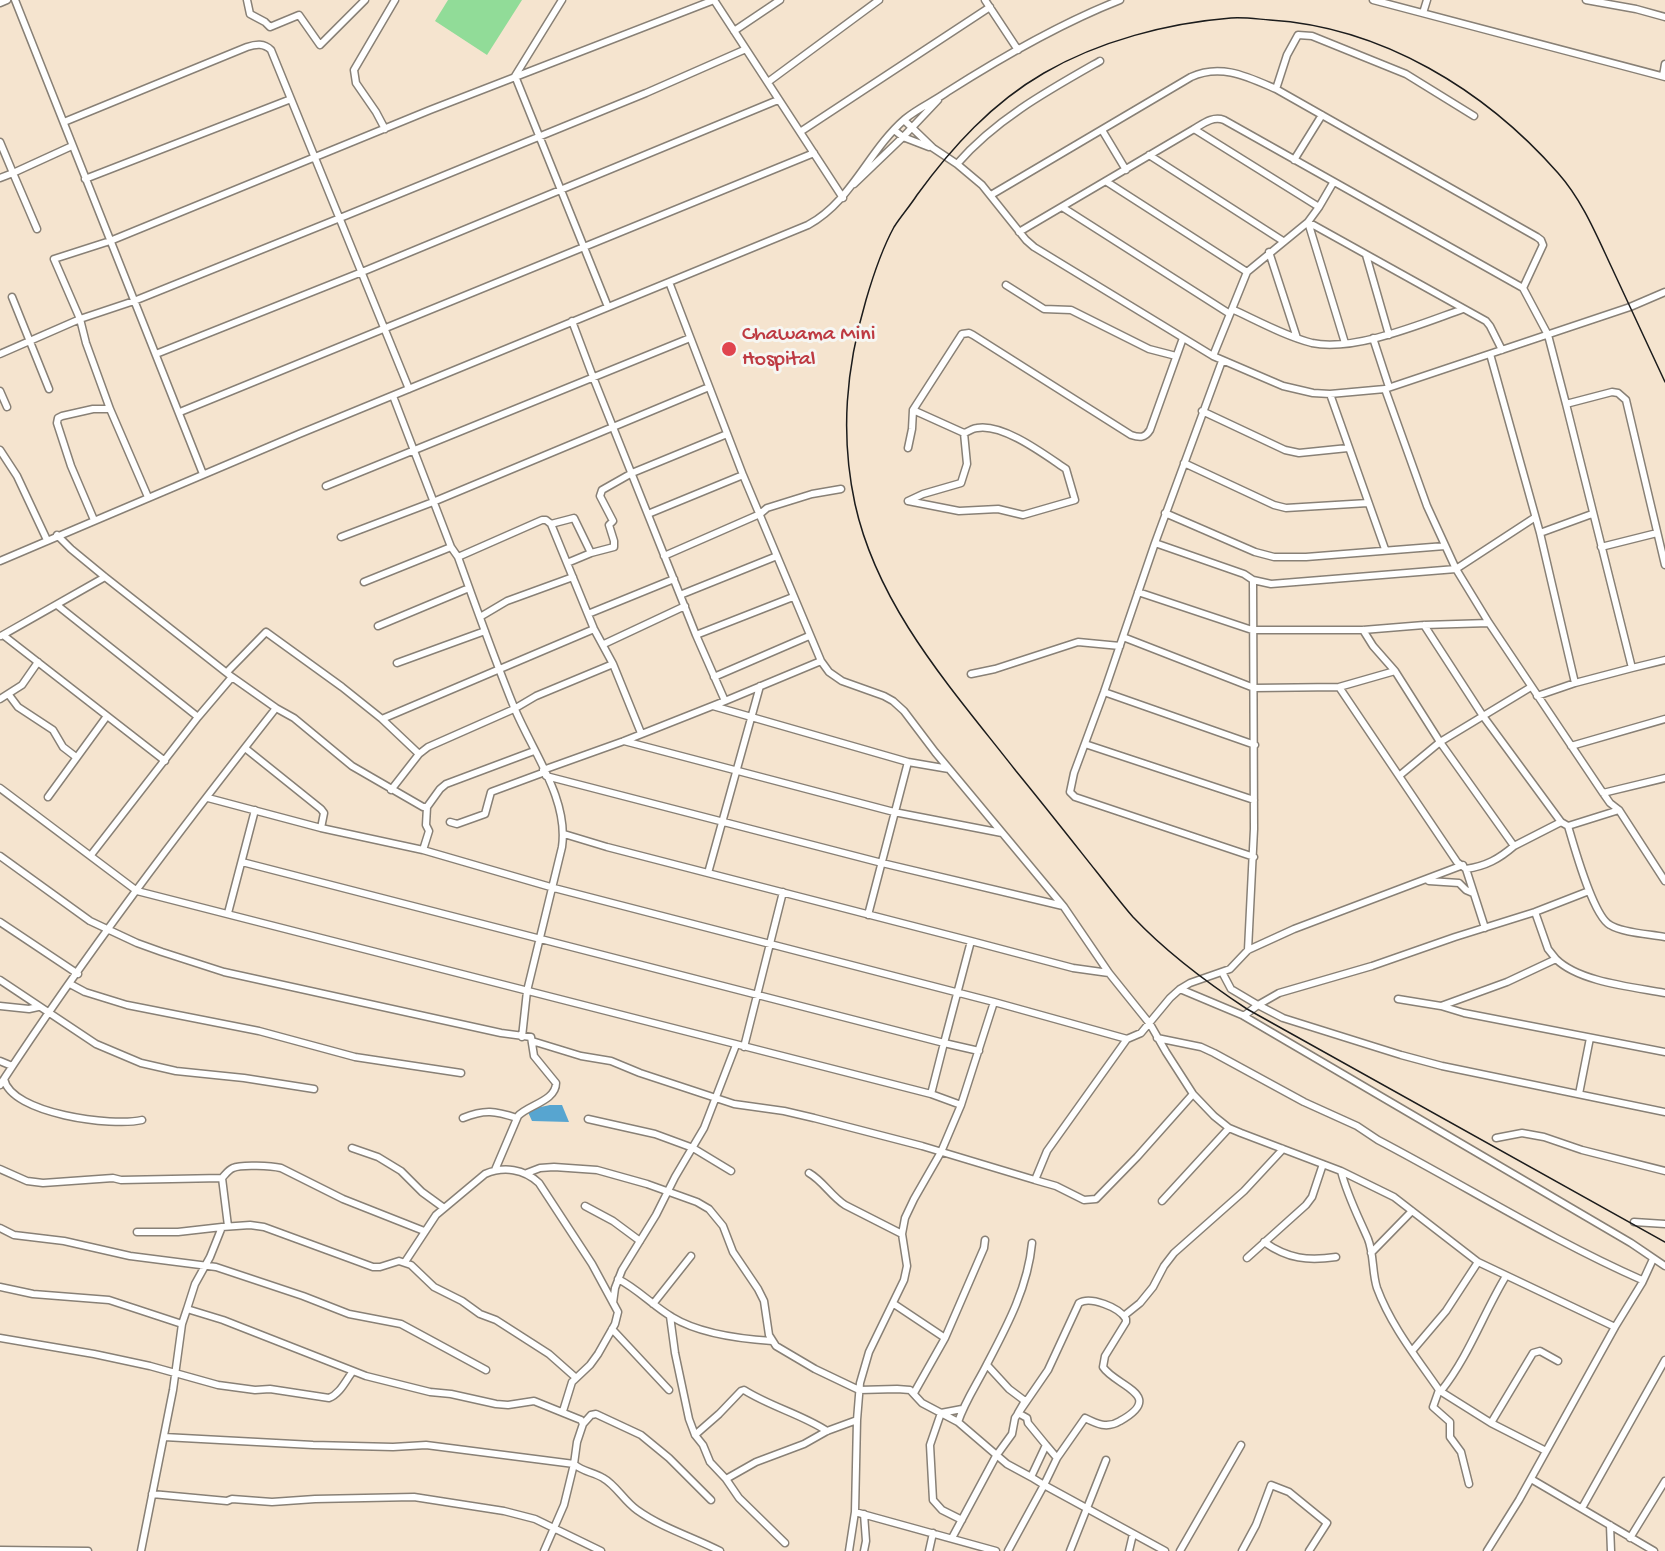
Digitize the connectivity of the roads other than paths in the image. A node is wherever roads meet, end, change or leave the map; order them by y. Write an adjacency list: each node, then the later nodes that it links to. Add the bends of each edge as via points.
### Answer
1 (7, 0): 16 (street)
2 (15, 0): 35 (street)
3 (247, 0): 4 (street, via 250,14 270,27 299,15 320,45)
4 (365, 0)
5 (395, 0): 37 (street, via 354,70 356,83)
6 (562, 0): 25 (street)
7 (714, 0): 20 (street); 25 (street)
8 (780, 0): 20 (street)
9 (879, 0): 27 (street)
10 (985, 0): 17 (street)
11 (1120, 0): 22 (street)
12 (1373, 0): 15 (street)
13 (1427, 0): 18 (street)
14 (1586, 0): 19 (street)
15 (1382, 1): 18 (street)
16 (0, 3)
17 (990, 7): 22 (street); 41 (street)
18 (1423, 13): 26 (street)
19 (1665, 17)
20 (734, 30): 21 (street)
21 (746, 49): 27 (street); 42 (street)
22 (1018, 50): 29 (street)
23 (1100, 61): 51 (street, via 991,130)
24 (1665, 64): 26 (street)
25 (515, 76): 37 (street); 42 (street)
26 (1664, 76)
27 (768, 82): 31 (street)
28 (1276, 89): 32 (street); 33 (street, via 1298,35 1312,36 1406,74); 40 (street, via 1239,75 1209,70)
29 (940, 97): 34 (street); 36 (street)
30 (291, 99): 35 (street, via 271,50 255,45); 49 (street); 55 (street)
31 (778, 100): 41 (street); 59 (street)
32 (1322, 115): 50 (street); 77 (street, via 1541,240 1543,246)
33 (1474, 116)
34 (904, 120): 36 (street); 39 (street)
35 (64, 122): 45 (street)
36 (913, 127): 43 (street); 46 (street)
37 (385, 129): 49 (street)
38 (1194, 129): 48 (street); 50 (street, via 1218,117); 63 (street)
39 (894, 130): 43 (street); 58 (street)
40 (1102, 130): 52 (street); 60 (street)
41 (800, 132): 47 (street)
42 (538, 136): 59 (street); 64 (street)
43 (903, 137): 46 (street); 58 (street)
44 (0, 142): 53 (street)
45 (72, 146): 53 (street); 55 (street)
46 (933, 148): 51 (street)
47 (814, 153): 61 (street); 70 (street)
48 (1149, 155): 52 (street); 69 (street)
49 (316, 157): 64 (street); 68 (street)
50 (1294, 160): 57 (street)
51 (957, 164): 60 (street)
52 (1126, 170): 56 (street)
53 (13, 172): 54 (street); 66 (street)
54 (0, 178)
55 (85, 179): 68 (street)
56 (1107, 182): 62 (street); 74 (street)
57 (1333, 183): 63 (street); 77 (street)
58 (853, 185): 61 (street)
59 (560, 190): 70 (street); 73 (street)
60 (991, 195): 67 (street)
61 (843, 198): 75 (street, via 822,218 808,225)
62 (1062, 207): 67 (street); 83 (street)
63 (1319, 207): 65 (street)
64 (340, 218): 73 (street); 80 (street)
65 (1308, 222): 69 (street); 72 (street); 94 (street)
66 (37, 229)
67 (1019, 232): 90 (street, via 1043,253)
68 (110, 241): 80 (street); 84 (street, via 54,260)
69 (1283, 241): 71 (street)
70 (584, 248): 81 (street); 86 (street)
71 (1269, 252): 74 (street); 91 (street)
72 (1366, 255): 82 (street); 87 (street)
73 (362, 272): 86 (street); 97 (street)
74 (1247, 272): 83 (street)
75 (669, 282): 81 (street); 89 (street)
76 (1006, 285): 99 (street, via 1044,309 1071,310 1149,349)
77 (1523, 288): 88 (street)
78 (1665, 292): 88 (street)
79 (12, 297): 93 (street)
80 (134, 301): 84 (street); 97 (street)
81 (608, 307): 85 (street)
82 (1463, 309): 87 (street); 95 (street, via 1486,321)
83 (1231, 312): 91 (street); 100 (street)
84 (80, 319): 93 (street); 112 (street)
85 (572, 321): 102 (street); 106 (street)
86 (383, 327): 106 (street); 115 (street)
87 (1389, 335): 92 (street)
88 (1548, 335): 95 (street); 110 (street)
89 (690, 338): 102 (street); 103 (street)
90 (1183, 338): 99 (street); 100 (street)
91 (1297, 338): 94 (street, via 1329,345)
92 (1373, 338): 94 (street); 104 (street)
93 (29, 342): 96 (street); 105 (street)
94 (1345, 343)
95 (1502, 350): 98 (street)
96 (0, 354)
97 (156, 354): 115 (street)
98 (1490, 354): 104 (street); 136 (street)
99 (1176, 356): 113 (street, via 1150,430 1138,438 969,333 962,334)
100 (1213, 356): 101 (street)
101 (1222, 361): 108 (street, via 1283,386); 114 (street)
102 (593, 377): 116 (street); 122 (street)
103 (709, 387): 116 (street); 118 (street)
104 (1387, 388): 108 (street); 145 (street)
105 (49, 389)
106 (409, 389): 109 (street)
107 (0, 391): 111 (street)
108 (1330, 394): 120 (street)
109 (393, 396): 122 (street); 125 (street)
110 (1566, 404): 135 (street); 140 (street, via 1612,392 1626,400)
111 (7, 407)
112 (110, 409): 129 (street); 137 (street, via 62,416 57,423)
113 (913, 410): 117 (street); 119 (street)
114 (1202, 411): 120 (street, via 1285,450 1299,453); 123 (street)
115 (180, 412): 125 (street)
116 (614, 426): 124 (street); 130 (street)
117 (964, 433): 117 (street, via 967,464 961,483 908,501 959,511 998,509 1023,515 1075,500 1066,469 1025,443 997,429 977,428)
118 (727, 434): 124 (street); 126 (street)
119 (908, 448)
120 (1348, 448): 131 (street)
121 (0, 450): 143 (street, via 17,476)
122 (415, 450): 127 (street); 130 (street)
123 (1184, 463): 131 (street, via 1286,508); 132 (street)
124 (632, 473): 133 (street); 149 (street, via 599,493 613,521 609,525 614,547)
125 (203, 474): 129 (street)
126 (743, 474): 133 (street); 134 (street)
127 (326, 486)
128 (841, 489): 134 (street, via 812,494 767,508)
129 (148, 497): 137 (street)
130 (433, 502): 142 (street); 146 (street)
131 (1368, 503): 148 (street)
132 (1165, 513): 144 (street); 148 (street, via 1263,555 1306,557)
133 (648, 514): 150 (street)
134 (760, 514): 150 (street); 151 (street)
135 (1592, 514): 139 (street); 147 (street)
136 (1534, 518): 139 (street); 156 (street)
137 (94, 520): 141 (street)
138 (551, 524): 149 (street, via 574,518); 152 (street, via 542,520); 154 (street)
139 (1540, 533): 196 (street)
140 (1657, 533): 147 (street); 155 (street)
141 (57, 536): 143 (street); 157 (street)
142 (341, 537)
143 (47, 540): 153 (street)
144 (1155, 543): 160 (street); 163 (street)
145 (1444, 546): 148 (street); 156 (street)
146 (451, 547): 152 (street); 161 (street)
147 (1601, 547): 191 (street)
148 (1385, 549)
149 (591, 553): 154 (street)
150 (664, 556): 159 (street)
151 (777, 556): 164 (street); 165 (street)
152 (458, 557): 162 (street)
153 (0, 561)
154 (567, 563): 158 (street)
155 (1665, 565)
156 (1456, 569): 160 (street, via 1271,584); 170 (street)
157 (105, 577): 166 (street); 193 (street)
158 (573, 577): 168 (street); 169 (street)
159 (674, 579): 164 (street); 168 (street)
160 (1253, 580): 175 (street)
161 (364, 582)
162 (469, 588): 169 (street); 172 (street)
163 (1138, 592): 175 (street); 181 (street)
164 (680, 595): 167 (street)
165 (793, 597): 178 (street); 180 (street)
166 (57, 605): 179 (street); 211 (street)
167 (685, 606): 178 (street); 182 (street)
168 (588, 614): 173 (street)
169 (480, 616): 177 (street)
170 (1489, 623): 171 (street); 199 (street)
171 (1424, 625): 174 (street); 210 (street)
172 (378, 626)
173 (594, 629): 182 (street); 190 (street)
174 (1378, 629): 176 (street); 184 (street)
175 (1252, 630): 176 (street); 200 (street)
176 (1363, 630): 184 (street)
177 (485, 631): 188 (street); 190 (street)
178 (696, 635): 195 (street)
179 (1, 636): 186 (street)
180 (809, 636): 187 (street); 195 (street)
181 (1123, 636): 183 (street); 200 (street)
182 (604, 644): 189 (street)
183 (1120, 646): 194 (street, via 1078,642); 201 (street)
184 (1373, 646): 192 (street)
185 (1665, 660): 191 (street)
186 (38, 662): 202 (street, via 22,685); 209 (street)
187 (821, 662): 197 (street); 227 (street, via 842,681 894,701)
188 (398, 663)
189 (613, 664): 208 (street); 215 (street)
190 (499, 668): 208 (street); 213 (street)
191 (1632, 668): 196 (street)
192 (1395, 671): 198 (street); 217 (street)
193 (230, 674): 207 (street); 211 (street); 213 (street, via 266,632)
194 (971, 674)
195 (714, 677): 205 (street)
196 (1575, 683): 203 (street)
197 (760, 686): 205 (street); 212 (street)
198 (1339, 687): 200 (street); 230 (street)
199 (1531, 687): 203 (street); 210 (street)
200 (1254, 688): 219 (street)
201 (1104, 692): 218 (street); 219 (street)
202 (9, 695): 204 (street); 224 (street, via 18,707 53,730 63,747)
203 (1537, 696): 220 (street)
204 (0, 699)
205 (725, 701): 206 (street)
206 (713, 706): 212 (street); 215 (street)
207 (276, 708): 221 (street); 233 (street, via 352,766)
208 (514, 709): 222 (street); 223 (street)
209 (107, 716): 224 (street); 225 (street)
210 (1484, 716): 217 (street); 244 (street)
211 (198, 717): 225 (street)
212 (751, 718): 226 (street); 228 (street)
213 (382, 719): 223 (street)
214 (1665, 719): 220 (street)
215 (641, 733): 216 (street)
216 (624, 741): 228 (street); 229 (street)
217 (1440, 742): 230 (street); 249 (street)
218 (1085, 744): 237 (street); 253 (street, via 1071,785 1072,795)
219 (1255, 745): 237 (street)
220 (1571, 746): 234 (street)
221 (245, 748): 236 (street); 246 (street, via 321,809)
222 (534, 751): 229 (street); 238 (street, via 443,786)
223 (418, 754): 233 (street)
224 (76, 757): 235 (street)
225 (165, 761): 251 (street)
226 (908, 762): 227 (street); 241 (street)
227 (949, 769): 247 (street)
228 (735, 771): 241 (street); 242 (street)
229 (545, 773): 242 (street); 243 (street, via 491,792 485,814 457,824); 248 (street, via 559,804)
230 (1399, 776): 256 (street, via 1457,862)
231 (1665, 778): 234 (street)
232 (0, 788): 251 (street)
233 (391, 790): 238 (street)
234 (1603, 793): 240 (street)
235 (48, 797)
236 (208, 798): 239 (street); 261 (street)
237 (1254, 800): 253 (street)
238 (427, 807): 250 (street, via 429,831)
239 (255, 810): 246 (street); 254 (street)
240 (1619, 810): 245 (street); 259 (street)
241 (894, 812): 247 (street); 255 (street)
242 (721, 821): 255 (street); 257 (street)
243 (450, 822)
244 (1561, 822): 245 (street); 249 (street)
245 (1568, 826): 262 (street)
246 (321, 828): 250 (street)
247 (1002, 833): 265 (street)
248 (564, 834): 257 (street); 260 (street)
249 (1514, 846): 256 (street, via 1500,859 1476,868)
250 (423, 850): 260 (street)
251 (91, 855): 261 (street)
252 (0, 857): 271 (street, via 58,900)
253 (1254, 857): 276 (street)
254 (242, 861): 267 (street); 273 (street)
255 (882, 863): 265 (street); 268 (street)
256 (1465, 867): 258 (street); 264 (street)
257 (708, 873): 263 (street)
258 (1420, 881): 264 (street, via 1459,884); 276 (street)
259 (1665, 881)
260 (554, 888): 273 (street); 275 (street)
261 (137, 891): 267 (street); 271 (street)
262 (1589, 891): 266 (street); 272 (street, via 1610,926)
263 (783, 892): 268 (street); 275 (street)
264 (1473, 893): 270 (street)
265 (1064, 906): 279 (street)
266 (1535, 912): 270 (street); 277 (street, via 1548,949)
267 (228, 913): 284 (street)
268 (868, 915): 274 (street)
269 (0, 922): 280 (street)
270 (1485, 928): 290 (street, via 1279,993)
271 (108, 930): 280 (street); 297 (street, via 224,972)
272 (1665, 937)
273 (541, 940): 284 (street); 287 (street)
274 (971, 941): 279 (street, via 1073,968); 285 (street)
275 (770, 944): 285 (street); 287 (street)
276 (1248, 950): 278 (street)
277 (1556, 959): 286 (street, via 1584,976); 292 (street)
278 (1222, 972): 283 (street); 290 (street, via 1231,989)
279 (1109, 973): 296 (street)
280 (78, 974): 282 (street)
281 (0, 980): 293 (street)
282 (70, 984): 294 (street); 309 (street, via 127,1005 259,1031 355,1057)
283 (1180, 989): 295 (street); 296 (street)
284 (526, 991): 297 (street); 303 (street)
285 (957, 993): 289 (street); 302 (street)
286 (1665, 993)
287 (758, 995): 302 (street); 304 (street)
288 (1398, 999): 292 (street)
289 (994, 1002): 300 (street); 305 (street)
290 (1258, 1005): 295 (street); 315 (street, via 1283,1017 1401,1055)
291 (0, 1006): 293 (street)
292 (1441, 1006): 299 (street)
293 (38, 1007): 294 (street)
294 (48, 1013): 308 (street); 312 (street, via 96,1044 141,1063)
295 (1242, 1015): 359 (street)
296 (1150, 1024): 298 (street); 300 (street, via 1137,1037)
297 (522, 1037): 301 (street, via 528,1036)
298 (1157, 1038): 314 (street); 366 (street, via 1214,1053)
299 (1590, 1038): 306 (street); 315 (street)
300 (1127, 1039): 338 (street, via 1047,1151)
301 (532, 1041): 316 (street, via 611,1061); 320 (street, via 534,1056 556,1088 552,1095)
302 (944, 1043): 305 (street); 313 (street)
303 (736, 1045): 304 (street); 316 (street)
304 (744, 1047): 313 (street)
305 (980, 1051): 317 (street)
306 (1665, 1052)
307 (0, 1061): 308 (street)
308 (12, 1066): 310 (street)
309 (461, 1073)
310 (4, 1079): 311 (street); 322 (street, via 10,1091 52,1113 126,1122)
311 (0, 1086)
312 (314, 1089)
313 (931, 1094): 317 (street)
314 (1193, 1094): 323 (street); 338 (street, via 1093,1201)
315 (1579, 1094): 318 (street)
316 (717, 1097): 326 (street); 328 (street)
317 (961, 1105): 328 (street)
318 (1665, 1112)
319 (463, 1118): 320 (street, via 481,1111)
320 (517, 1118): 331 (street)
321 (588, 1119): 326 (street, via 655,1134)
322 (142, 1120)
323 (1229, 1128): 327 (street); 340 (street)
324 (1496, 1138): 334 (street, via 1522,1133 1544,1137)
325 (352, 1148): 342 (street, via 401,1171)
326 (693, 1148): 332 (street); 339 (street)
327 (1283, 1149): 329 (street); 372 (street, via 1244,1191 1174,1253 1153,1287)
328 (941, 1152): 338 (street); 350 (street, via 914,1199)
329 (1323, 1164): 333 (street); 353 (street, via 1312,1197)
330 (0, 1169): 337 (street, via 27,1182 43,1183)
331 (495, 1170): 335 (street); 342 (street, via 476,1180)
332 (731, 1171)
333 (1341, 1171): 343 (street, via 1394,1197); 355 (street)
334 (1665, 1171)
335 (527, 1173): 339 (street, via 540,1168 582,1167); 368 (street, via 547,1194)
336 (809, 1173): 350 (street, via 837,1200)
337 (222, 1178): 346 (street); 348 (street, via 237,1167 281,1168 343,1199)
338 (1035, 1180)
339 (668, 1191): 352 (street); 379 (street, via 709,1209 723,1226 733,1252 764,1301)
340 (1162, 1201)
341 (585, 1206): 352 (street)
342 (444, 1208): 348 (street)
343 (1412, 1211): 355 (street); 361 (street)
344 (1634, 1222): 345 (street)
345 (1665, 1224)
346 (225, 1226): 349 (street); 360 (street, via 264,1227 373,1267); 362 (street)
347 (0, 1228): 362 (street, via 14,1235)
348 (424, 1231): 360 (street)
349 (137, 1232)
350 (902, 1234): 370 (street, via 907,1266)
351 (985, 1240): 378 (street)
352 (639, 1241): 365 (street)
353 (1264, 1242): 357 (street, via 1295,1258); 358 (street)
354 (1032, 1243): 383 (street, via 1024,1286)
355 (1371, 1253): 380 (street, via 1383,1303)
356 (691, 1256): 369 (street)
357 (1336, 1257)
358 (1247, 1258)
359 (1653, 1259): 363 (street); 366 (street)
360 (405, 1262): 387 (street, via 434,1287 496,1320 564,1365)
361 (1478, 1262): 364 (street); 380 (street, via 1446,1311)
362 (206, 1266): 371 (street); 384 (street, via 349,1314 401,1324)
363 (1665, 1266)
364 (1506, 1276): 375 (street); 390 (street, via 1460,1366)
365 (618, 1279): 368 (street); 369 (street)
366 (1642, 1280): 375 (street)
367 (0, 1287): 374 (street, via 109,1300)
368 (613, 1304): 376 (street, via 618,1317)
369 (653, 1304): 373 (street)
370 (894, 1304): 378 (street); 389 (street, via 869,1352)
371 (187, 1309): 374 (street); 385 (street)
372 (1125, 1315): 395 (street, via 1104,1304 1080,1301 1043,1379); 407 (street, via 1126,1322 1103,1366 1136,1393 1138,1405 1110,1425 1099,1426 1085,1418)
373 (670, 1316): 379 (street, via 710,1330); 401 (street)
374 (182, 1324): 386 (street)
375 (1615, 1327): 405 (street)
376 (612, 1329): 387 (street, via 590,1365); 388 (street)
377 (0, 1338): 386 (street)
378 (945, 1338): 391 (street)
379 (772, 1341): 389 (street, via 806,1365)
380 (1412, 1351): 390 (street)
381 (1665, 1360): 419 (street)
382 (1558, 1361): 398 (street, via 1540,1351 1533,1353)
383 (987, 1365): 392 (street); 395 (street, via 1025,1401)
384 (486, 1370)
385 (353, 1371): 386 (street, via 329,1398 218,1385); 393 (street, via 430,1392 496,1404 534,1401)
386 (176, 1373): 402 (street)
387 (575, 1377): 393 (street)
388 (669, 1390)
389 (859, 1390): 391 (street, via 904,1389); 396 (street)
390 (1440, 1391): 398 (street); 414 (street, via 1433,1407 1450,1422 1450,1437 1461,1452)
391 (914, 1393): 394 (street, via 922,1403)
392 (962, 1409): 394 (street); 397 (street)
393 (563, 1411): 399 (street)
394 (941, 1413): 397 (street); 422 (street, via 930,1445 933,1500 936,1506)
395 (1018, 1413): 403 (street, via 1027,1418); 406 (street, via 1012,1434)
396 (857, 1420): 400 (street); 420 (street)
397 (958, 1422): 406 (street)
398 (1491, 1423): 405 (street)
399 (584, 1424): 409 (street); 417 (street, via 593,1414 635,1431)
400 (827, 1431): 401 (street, via 744,1390); 411 (street)
401 (695, 1435): 411 (street, via 710,1462)
402 (164, 1437): 409 (street, via 393,1448 426,1445); 416 (street)
403 (1046, 1445): 407 (street); 410 (street)
404 (1241, 1445): 446 (street)
405 (1546, 1451): 412 (street)
406 (996, 1456): 410 (street); 422 (street)
407 (1057, 1458): 415 (street)
408 (1106, 1460): 418 (street)
409 (574, 1464): 424 (street); 437 (street, via 602,1477 644,1514)
410 (1031, 1477): 415 (street)
411 (726, 1479): 429 (street, via 739,1498)
412 (1531, 1479): 419 (street); 449 (street)
413 (1665, 1481): 428 (street)
414 (1469, 1484)
415 (1044, 1485): 418 (street); 442 (street)
416 (152, 1494): 424 (street, via 272,1502 414,1497 504,1511); 434 (street)
417 (711, 1500)
418 (1086, 1508): 426 (street); 443 (street)
419 (1582, 1508): 423 (street)
420 (855, 1512): 421 (street); 438 (street)
421 (864, 1514): 425 (street); 439 (street)
422 (962, 1520): 427 (street)
423 (1610, 1525): 428 (street); 450 (street)
424 (555, 1528): 435 (street); 436 (street)
425 (933, 1533): 427 (street); 440 (street)
426 (1133, 1534): 444 (street); 445 (street)
427 (952, 1538): 430 (street)
428 (1630, 1538): 451 (street)
429 (785, 1543)
430 (985, 1549): 441 (street)
431 (0, 1550): 432 (street)
432 (8, 1551): 433 (street)
433 (88, 1551)
434 (141, 1551)
435 (544, 1551)
436 (601, 1551)
437 (720, 1551)
438 (849, 1551)
439 (864, 1551)
440 (929, 1551)
441 (996, 1551)
442 (1008, 1551)
443 (1070, 1551)
444 (1129, 1551)
445 (1165, 1551)
446 (1180, 1551)
447 (1242, 1551): 448 (street, via 1273,1485 1327,1523)
448 (1309, 1551)
449 (1487, 1551)
450 (1611, 1551)
451 (1654, 1551)

